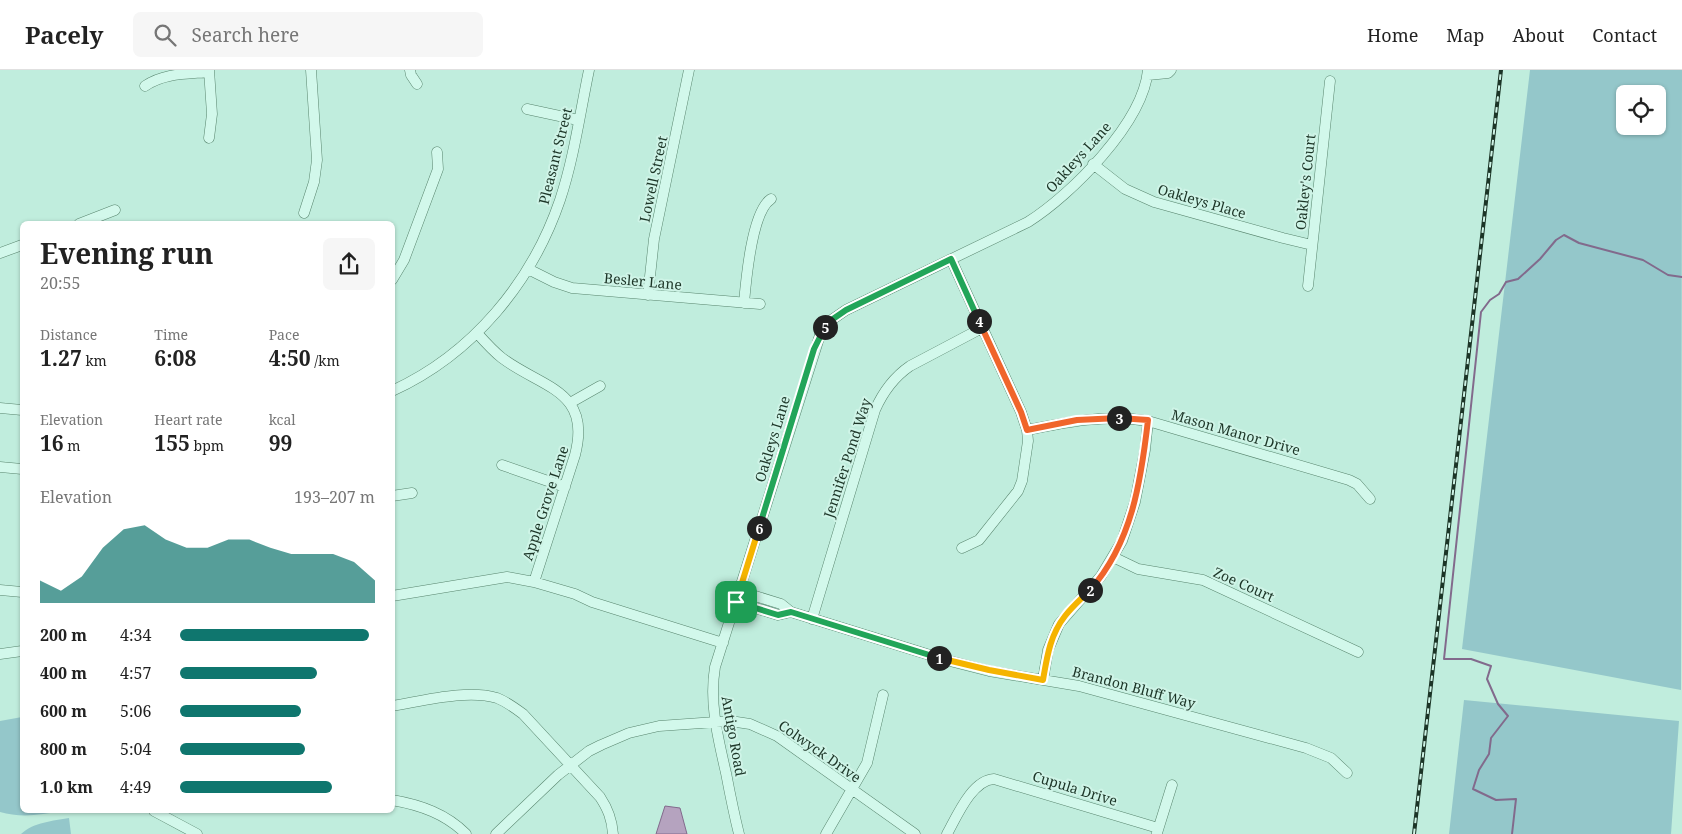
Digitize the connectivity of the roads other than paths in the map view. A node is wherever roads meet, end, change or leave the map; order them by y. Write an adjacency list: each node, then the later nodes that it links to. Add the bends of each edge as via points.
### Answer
1 (311, 70): 18 (street, via 317,160)
2 (410, 70): 9 (street)
3 (589, 70): 12 (street, Pleasant Street)
4 (689, 70): 27 (street, Lowell Street, via 654,239)
5 (1171, 70): 7 (street)
6 (209, 71): 10 (street, via 167,76); 13 (street, via 212,114)
7 (1148, 73): 15 (street, Oakleys Lane, via 1142,97 1131,116)
8 (1330, 81): 20 (street, Oakley's Court)
9 (417, 84)
10 (145, 86)
11 (527, 109): 12 (street)
12 (578, 120): 24 (street, Pleasant Street, via 560,200)
13 (209, 138)
14 (437, 152): 25 (street, via 438,169 404,260)
15 (1094, 164): 20 (street, Oakleys Place, via 1125,189 1154,202); 23 (street, Oakleys Lane, via 1041,214)
16 (771, 199): 28 (street, via 765,203 757,222)
17 (115, 210): 19 (street)
18 (304, 213)
19 (86, 221)
20 (1312, 245): 26 (street, Oakley's Court)
21 (20, 246): 22 (street)
22 (0, 253)
23 (951, 259): 30 (street); 50 (street, Oakleys Lane, via 846,310 830,321 820,335)
24 (528, 269): 27 (street, Besler Lane, via 572,288); 31 (street, Pleasant Street)
25 (395, 275)
26 (1308, 286)
27 (648, 295): 28 (street, Besler Lane)
28 (744, 303): 29 (street, Besler Lane)
29 (760, 304)
30 (982, 328): 38 (street); 55 (street, Jennifer Pond Way, via 906,369 879,400)
31 (477, 333): 33 (street, Pleasant Street, via 449,357); 34 (street, via 502,358 557,391)
32 (600, 386): 34 (street)
33 (395, 389)
34 (570, 404): 42 (street, Apple Grove Lane, via 577,420 579,441)
35 (0, 408): 36 (street)
36 (20, 410)
37 (1148, 420): 38 (street, Mason Manor Drive, via 1077,420); 45 (street, Mason Manor Drive, via 1349,480); 47 (street, via 1135,502)
38 (1027, 430): 46 (street, via 1026,459 1018,491 979,540)
39 (502, 465): 42 (street)
40 (0, 467): 41 (street)
41 (20, 469)
42 (565, 487): 48 (street, Apple Grove Lane)
43 (412, 493): 44 (street)
44 (395, 496)
45 (1370, 499)
46 (962, 548)
47 (1113, 558): 58 (street, Zoe Court, via 1138,570 1203,580); 60 (street, via 1059,624 1048,650)
48 (534, 582): 52 (street, via 498,578); 56 (street)
49 (0, 590): 51 (street)
50 (740, 591): 53 (street, Oakleys Lane); 54 (street, Brandon Bluff Way, via 781,604)
51 (20, 592)
52 (395, 595)
53 (736, 602): 54 (street, Brandon Bluff Way, via 778,615); 56 (street, Oakleys Lane)
54 (791, 612): 55 (street, Brandon Bluff Way)
55 (812, 618): 60 (street, Brandon Bluff Way, via 953,662)
56 (723, 643): 63 (street, Antigo Road, via 712,683)
57 (20, 651): 59 (street)
58 (1358, 652)
59 (0, 654)
60 (1043, 680): 65 (street, Brandon Bluff Way, via 1079,686 1315,751 1331,758)
61 (883, 695): 67 (street, via 868,763)
62 (395, 706): 64 (street, via 472,694 496,698 523,714)
63 (715, 722): 64 (street, Colwyck Drive, via 640,730 601,745); 67 (street, Colwyck Drive, via 736,721 764,729); 75 (street, Antigo Road)
64 (570, 766): 73 (street, Colwyck Drive); 74 (street, via 608,808)
65 (1347, 772)
66 (1172, 785): 70 (street)
67 (853, 790): 76 (street); 77 (street, Colwyck Drive)
68 (395, 801): 72 (street, via 437,813)
69 (158, 813): 71 (street)
70 (1158, 831): 78 (street, Cupula Drive, via 994,779 983,782 973,791)
71 (197, 834)
72 (466, 834)
73 (496, 834)
74 (613, 834)
75 (739, 834)
76 (826, 834)
77 (914, 834)
78 (947, 834)

